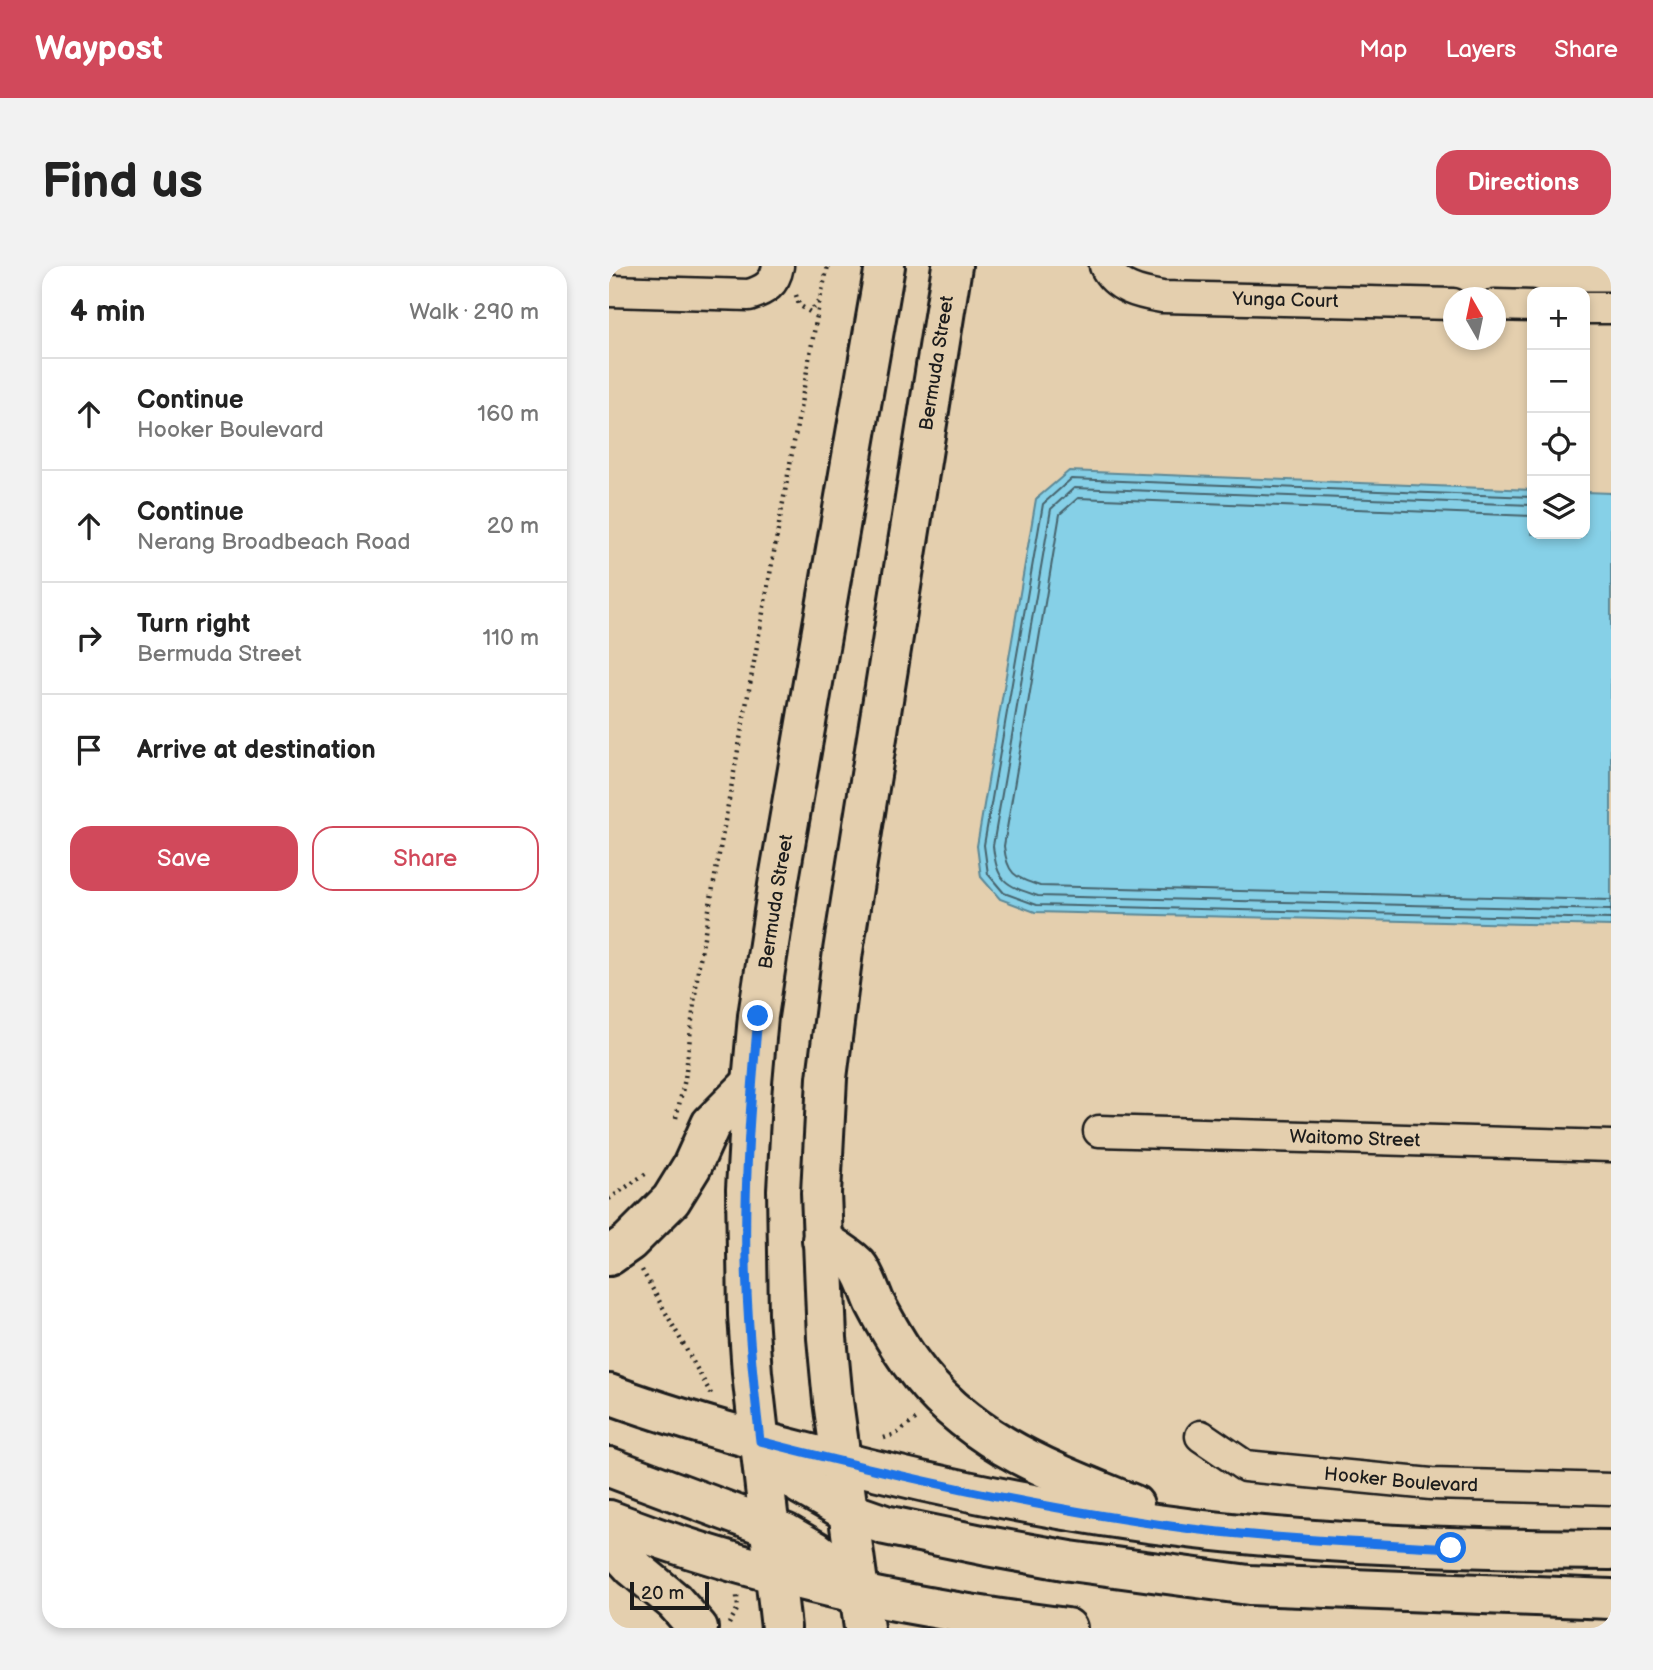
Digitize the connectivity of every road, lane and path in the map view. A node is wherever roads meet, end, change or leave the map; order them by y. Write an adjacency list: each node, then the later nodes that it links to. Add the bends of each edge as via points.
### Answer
1 (828, 266): 7 (path)
2 (885, 266): 13 (main road, Bermuda Street, via 779,879)
3 (952, 266): 19 (main road, Bermuda Street, via 832,1027)
4 (786, 275): 6 (street, via 776,276 765,290 749,295); 7 (path, via 799,305 810,312)
5 (1113, 275): 8 (street, Yunga Court, via 1140,293 1162,297)
6 (609, 291)
7 (820, 299): 14 (path)
8 (1443, 304)
9 (1506, 306): 10 (street)
10 (1527, 306)
11 (1590, 308): 12 (street)
12 (1611, 308)
13 (752, 1083): 20 (main road, via 711,1124 671,1200 629,1242); 26 (main road, Bermuda Street, via 746,1261)
14 (673, 1129)
15 (1099, 1131): 16 (street, Waitomo Street)
16 (1611, 1146)
17 (652, 1166): 18 (path)
18 (609, 1199)
19 (822, 1240): 27 (main road, Bermuda Street, via 830,1376); 33 (main road, via 858,1265 889,1331 910,1362 935,1395 969,1425 1061,1476)
20 (625, 1262): 21 (path)
21 (711, 1393)
22 (609, 1394): 26 (main road)
23 (928, 1410): 25 (path, via 896,1434)
24 (1201, 1436): 29 (street, Hooker Boulevard, via 1245,1465 1431,1484)
25 (880, 1439)
26 (760, 1442): 27 (main road); 30 (main road, via 801,1485); 32 (main road, Bermuda Street)
27 (842, 1463): 30 (main road, Bermuda Street); 33 (main road, via 1020,1502)
28 (609, 1467): 32 (main road)
29 (1611, 1489)
30 (848, 1512): 38 (main road, via 893,1527 987,1546 1223,1582); 39 (main road, Bermuda Street)
31 (609, 1520): 36 (main road)
32 (770, 1527): 36 (main road, Bermuda Street); 39 (main road, via 800,1541)
33 (1192, 1529): 35 (main road, via 1451,1548)
34 (609, 1541): 40 (main road)
35 (1611, 1550)
36 (775, 1574): 39 (main road); 42 (main road, Bermuda Street)
37 (737, 1593): 41 (path, via 738,1608)
38 (1611, 1599)
39 (861, 1602): 43 (main road)
40 (698, 1628)
41 (727, 1628)
42 (782, 1628)
43 (1067, 1628)

